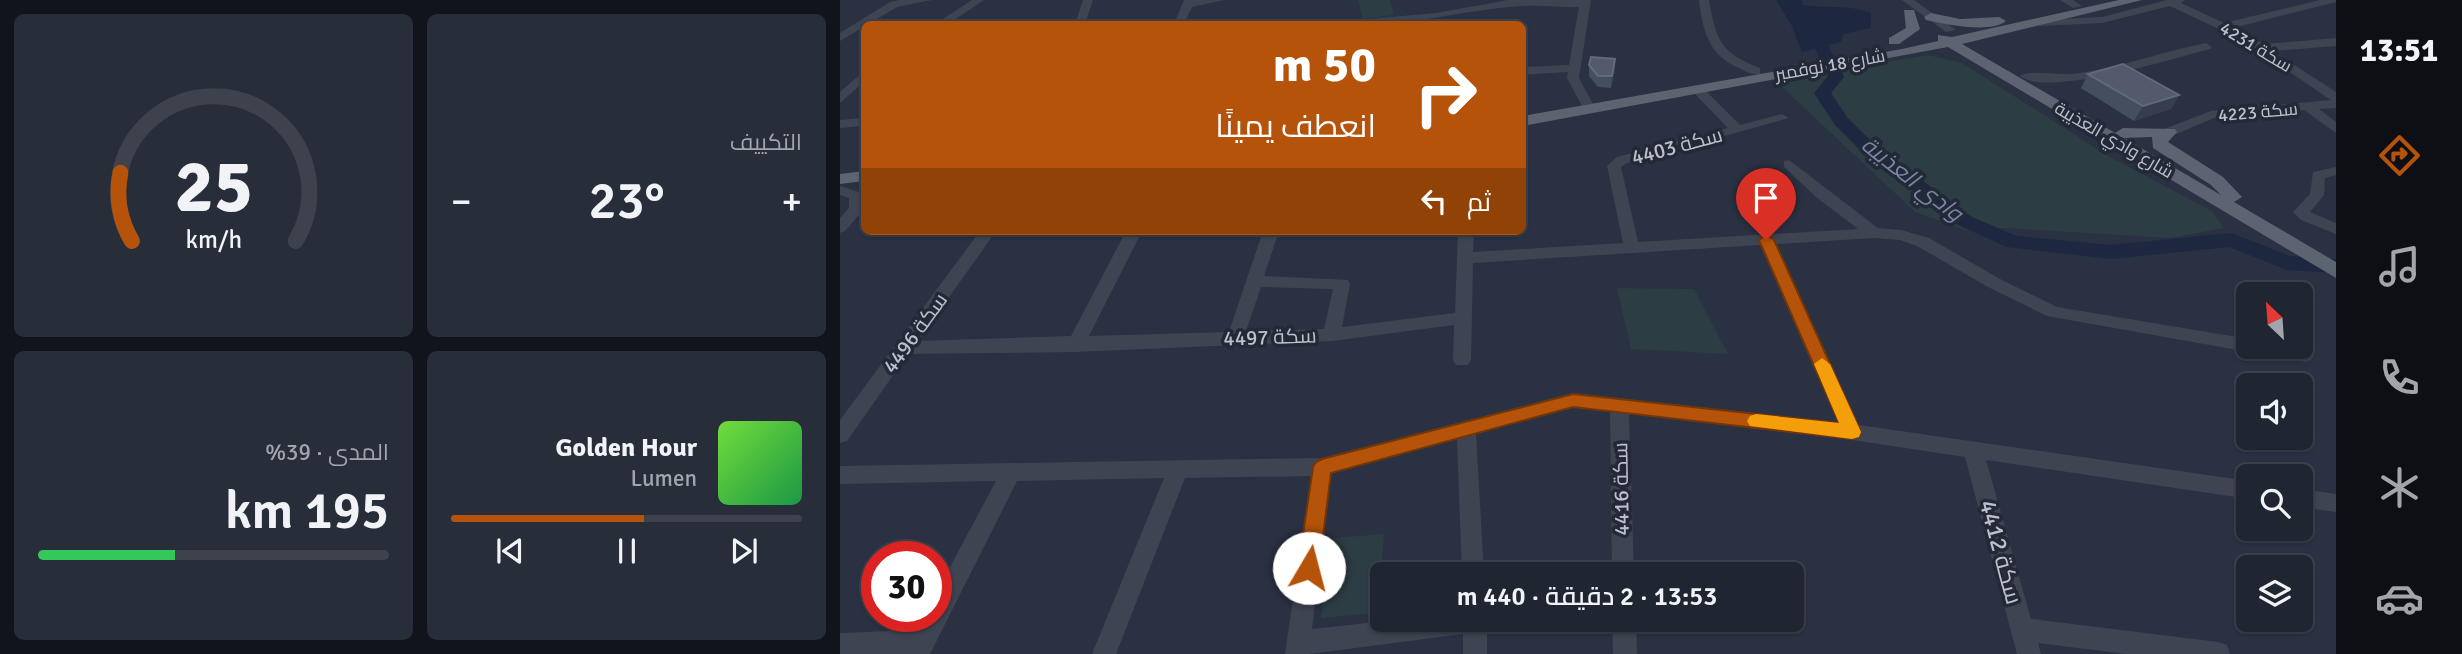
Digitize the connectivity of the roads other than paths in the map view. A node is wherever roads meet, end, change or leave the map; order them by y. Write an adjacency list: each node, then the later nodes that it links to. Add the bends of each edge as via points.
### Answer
1 (927, 0): 17 (street, via 894,4)
2 (979, 0): 18 (street)
3 (1088, 0): 19 (street)
4 (1219, 0): 11 (street)
5 (1704, 0): 34 (street, via 1712,41)
6 (1900, 0): 15 (street, شارع وادي العذيبة)
7 (2105, 0): 14 (main road, شارع 18 نوفمبر)
8 (2136, 0): 23 (main road, شارع 18 نوفمبر)
9 (2333, 0): 25 (street)
10 (2176, 1): 23 (street, via 2102,20); 25 (street, سكة 4231)
11 (1189, 2): 20 (street)
12 (1509, 2): 13 (street); 21 (street)
13 (1585, 2): 33 (street)
14 (2071, 3): 22 (main road, شارع 18 نوفمبر)
15 (1908, 7): 16 (street, شارع وادي العذيبة); 27 (street, شارع وادي العذيبة); 31 (main road, via 1913,29)
16 (1931, 17): 22 (main road, via 1959,23); 27 (street, شارع وادي العذيبة)
17 (867, 21)
18 (946, 21)
19 (1081, 21)
20 (1180, 21)
21 (1381, 21)
22 (2001, 21): 27 (main road, شارع 18 نوفمبر)
23 (2041, 23): 26 (main road, شارع 18 نوفمبر)
24 (861, 25): 28 (street)
25 (2222, 26): 32 (street, سكة 4231)
26 (2015, 29): 27 (main road, شارع 18 نوفمبر); 37 (main road, via 1988,45)
27 (1950, 36): 31 (main road, شارع 18 نوفمبر); 37 (main road, شارع وادي العذيبة)
28 (840, 38)
29 (2336, 42): 32 (street)
30 (2206, 47): 40 (street, via 2166,53)
31 (1891, 48): 35 (main road, شارع 18 نوفمبر); 37 (main road, via 1954,55)
32 (2262, 48): 42 (street, سكة 4231)
33 (1574, 68): 36 (street); 44 (street, via 1576,88)
34 (1730, 68): 35 (main road, شارع 18 نوفمبر); 44 (main road, شارع 18 نوفمبر)
35 (1790, 68): 41 (main road, شارع 18 نوفمبر)
36 (1526, 71)
37 (2013, 73): 40 (main road, شارع وادي العذيبة); 71 (main road, شارع وادي العذيبة)
38 (861, 77): 39 (street)
39 (845, 87): 43 (street)
40 (2062, 88): 55 (main road, شارع وادي العذيبة)
41 (1698, 90): 47 (main road, شارع 18 نوفمبر); 53 (street)
42 (2336, 98)
43 (840, 99)
44 (1587, 104): 48 (main road, شارع 18 نوفمبر)
45 (2336, 104): 46 (street, سكة 4223)
46 (2309, 108): 52 (street, سكة 4223); 54 (street, سكة 4223, via 2211,115)
47 (1526, 117)
48 (1526, 117)
49 (1782, 118): 53 (street, سكة 4403)
50 (861, 119): 51 (street)
51 (840, 124)
52 (2336, 129)
53 (1738, 130): 73 (street, سكة 4403, via 1622,160 1614,166)
54 (2169, 132): 55 (main road); 62 (main road, via 2160,138 2160,144 2217,181)
55 (2123, 134): 62 (main road, شارع وادي العذيبة)
56 (1789, 164): 66 (street)
57 (2336, 171): 65 (street, via 2318,175 2317,195 2301,212)
58 (841, 172): 59 (main road)
59 (861, 175)
60 (861, 184): 61 (main road)
61 (840, 188): 63 (street, via 857,196)
62 (2233, 197): 71 (main road, شارع وادي العذيبة)
63 (860, 205): 64 (street)
64 (840, 228)
65 (2336, 229)
66 (1874, 233): 72 (street); 81 (street, via 1923,242 2053,312)
67 (985, 235): 83 (street, سكة 4496)
68 (1132, 235): 82 (street)
69 (1270, 235): 77 (street)
70 (1466, 235): 74 (street)
71 (2290, 237): 75 (main road, شارع وادي العذيبة); 76 (main road, شارع وادي العذيبة)
72 (1766, 240): 73 (street); 87 (street)
73 (1632, 249): 74 (street)
74 (1465, 258): 78 (street)
75 (2336, 258)
76 (2336, 271)
77 (1254, 281): 79 (street, via 1342,284); 80 (street)
78 (1464, 318): 79 (street, سكة 4497); 84 (street)
79 (1332, 335): 80 (street, سكة 4497)
80 (1235, 339): 82 (street, سكة 4497)
81 (2236, 343)
82 (1075, 345): 83 (street, سكة 4497)
83 (904, 348): 88 (street, سكة 4496)
84 (1462, 360)
85 (1619, 405): 86 (street, via 1573,400); 87 (street); 98 (street, سكة 4416)
86 (1466, 430): 90 (street); 97 (street)
87 (1852, 432): 89 (street)
88 (840, 435)
89 (1973, 449): 94 (street); 99 (street, سكة 4412)
90 (1322, 467): 91 (street); 105 (street)
91 (1177, 472): 92 (street); 106 (street)
92 (1011, 473): 93 (street); 104 (street)
93 (840, 475)
94 (2236, 488)
95 (2313, 500): 96 (street)
96 (2336, 503)
97 (1472, 562)
98 (1623, 562)
99 (2022, 629): 109 (street, سكة 4412); 110 (street)
100 (1404, 632): 105 (street)
101 (1477, 632): 107 (street)
102 (1624, 632): 108 (street)
103 (840, 645): 104 (street)
104 (921, 648)
105 (1298, 649)
106 (1104, 654)
107 (1475, 654)
108 (1625, 654)
109 (2029, 654)
110 (2218, 654)

